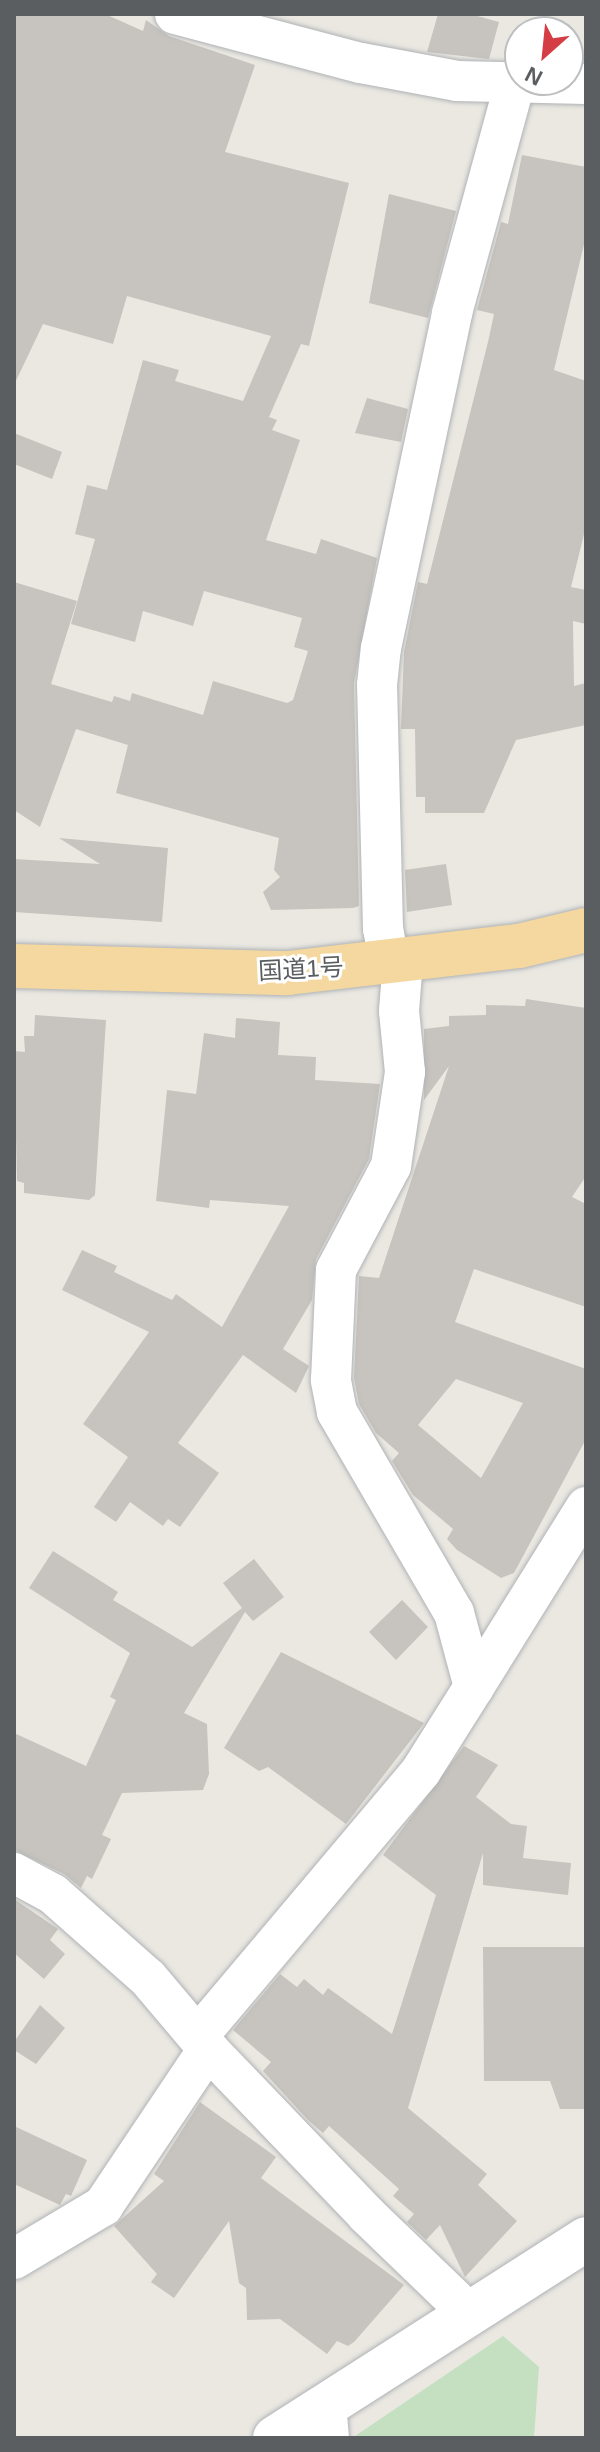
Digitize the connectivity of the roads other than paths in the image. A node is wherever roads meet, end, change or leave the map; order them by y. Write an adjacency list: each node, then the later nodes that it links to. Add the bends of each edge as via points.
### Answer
1 (175, 14): 2 (street, via 361,63 457,81)
2 (504, 82)
3 (511, 96): 5 (street, via 452,313 381,648 383,929)
4 (586, 930): 5 (highway, 国道1号, via 519,946)
5 (396, 961): 6 (highway, 国道1号, via 288,973); 8 (street, via 405,1072 391,1166 336,1270 331,1380 337,1412 454,1613)
6 (14, 966)
7 (586, 1507): 8 (street)
8 (474, 1687): 10 (street, via 421,1771)
9 (14, 1873): 10 (street, via 53,1894 148,1978)
10 (203, 2043): 12 (street, via 103,2206); 13 (street)
11 (586, 2239): 13 (street)
12 (23, 2244)
13 (470, 2314): 14 (street)
14 (328, 2421): 15 (street)
15 (275, 2438)

